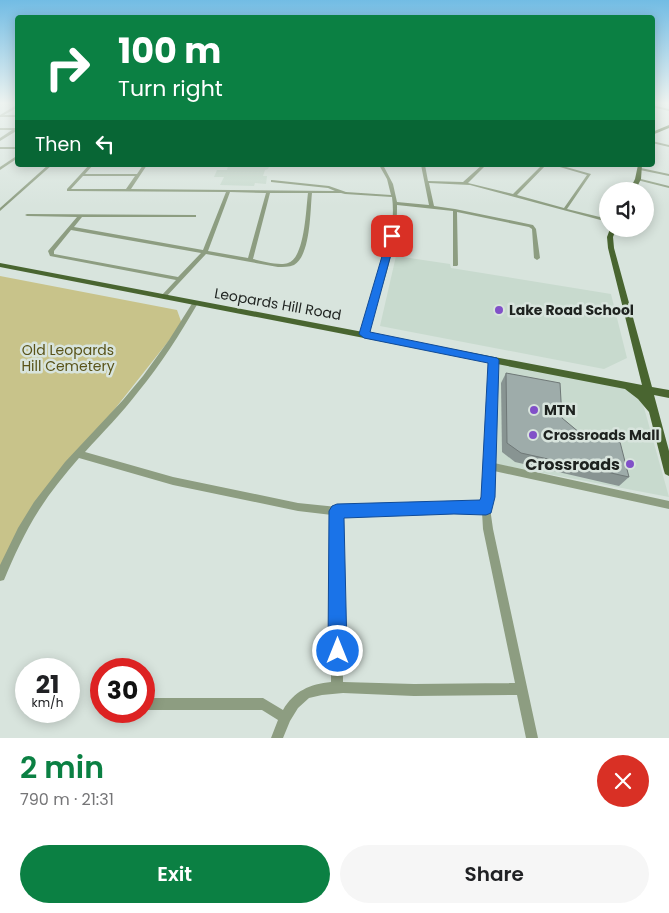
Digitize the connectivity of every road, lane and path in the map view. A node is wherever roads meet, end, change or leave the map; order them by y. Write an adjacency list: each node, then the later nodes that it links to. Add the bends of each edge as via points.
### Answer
1 (655, 143): 2 (street)
2 (669, 146)
3 (0, 148): 4 (street)
4 (15, 148)
5 (15, 158): 7 (street)
6 (0, 163): 7 (street)
7 (8, 163): 17 (street)
8 (48, 167): 37 (street)
9 (89, 167): 18 (street)
10 (144, 167): 19 (street)
11 (382, 167): 33 (street)
12 (423, 167): 23 (street)
13 (480, 167): 25 (street)
14 (542, 167): 32 (street)
15 (562, 167): 36 (street, via 589,174)
16 (640, 167): 20 (street); 21 (main road)
17 (0, 169)
18 (82, 175): 19 (street); 27 (street, via 68,190)
19 (138, 175): 27 (street)
20 (669, 175)
21 (638, 179): 24 (main road); 26 (street)
22 (272, 181): 31 (street, via 329,186)
23 (426, 182): 25 (street); 35 (street)
24 (636, 182)
25 (464, 184): 32 (street)
26 (668, 186)
27 (128, 190): 28 (street)
28 (228, 192): 29 (street); 45 (street)
29 (268, 192): 30 (street); 47 (street)
30 (310, 192): 31 (street); 47 (street, via 304,244 297,259 284,266)
31 (340, 192): 33 (street)
32 (515, 195): 36 (street)
33 (393, 196): 34 (street)
34 (395, 203): 35 (street); 53 (street, via 392,236)
35 (432, 207): 38 (street)
36 (565, 209): 42 (street)
37 (0, 210)
38 (455, 210): 46 (street, via 531,226 537,241); 49 (street)
39 (27, 215): 40 (street)
40 (81, 215): 41 (street); 43 (street)
41 (194, 216)
42 (599, 218)
43 (71, 228): 45 (street); 50 (street, via 51,251 52,255)
44 (610, 237): 55 (main road)
45 (205, 252): 47 (street); 50 (street)
46 (538, 258)
47 (250, 260)
48 (0, 265): 51 (main road, Leopards Hill Road)
49 (455, 265)
50 (179, 280): 51 (street)
51 (164, 297): 52 (main road, Leopards Hill Road)
52 (195, 303): 53 (main road, Leopards Hill Road); 60 (street, via 184,325 151,372)
53 (364, 334): 54 (main road, Leopards Hill Road)
54 (494, 360): 56 (main road, Leopards Hill Road); 61 (street)
55 (644, 373): 56 (main road, via 635,382); 57 (main road); 58 (main road)
56 (622, 385): 57 (main road, Leopards Hill Road); 59 (main road)
57 (648, 390): 58 (main road, Leopards Hill Road); 59 (main road)
58 (669, 393): 59 (main road, via 657,397)
59 (653, 408): 62 (main road)
60 (78, 454): 65 (street, via 218,491); 66 (street, via 38,504)
61 (490, 466): 63 (street); 64 (street)
62 (669, 471)
63 (669, 505)
64 (486, 508): 65 (street, via 454,506); 68 (street, via 491,548)
65 (337, 511): 67 (street)
66 (0, 576)
67 (337, 688): 68 (street); 70 (street, via 311,691)
68 (521, 689): 72 (street)
69 (155, 704): 70 (street, via 263,704)
70 (284, 717): 71 (street)
71 (277, 738)
72 (532, 738)

